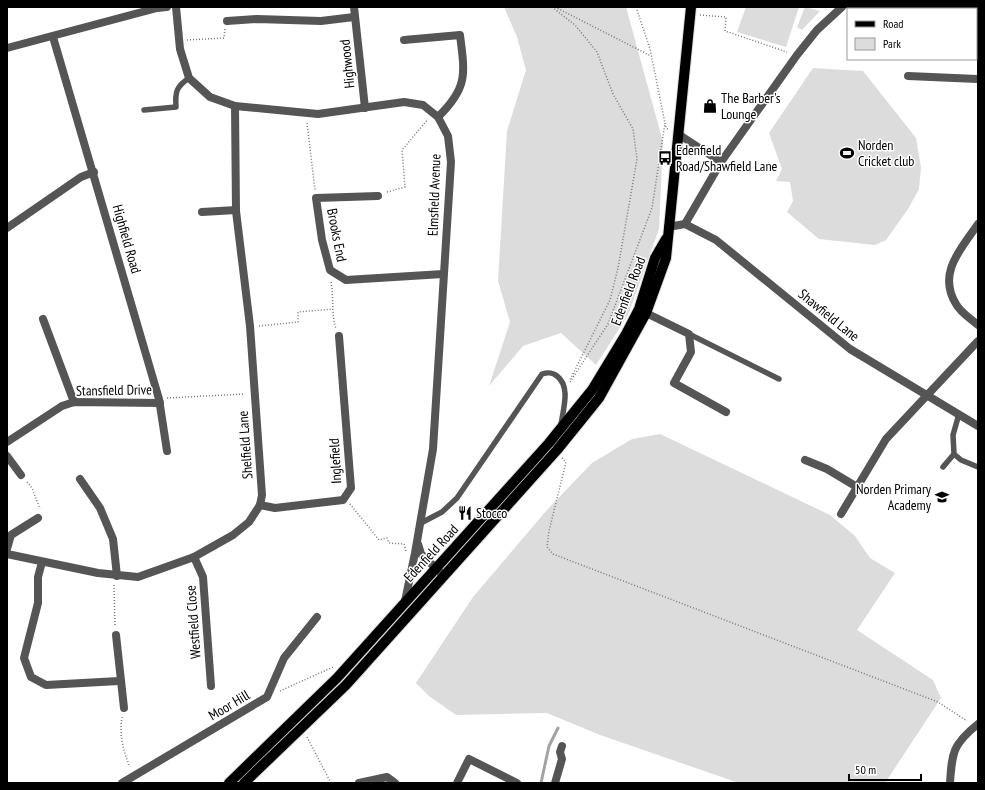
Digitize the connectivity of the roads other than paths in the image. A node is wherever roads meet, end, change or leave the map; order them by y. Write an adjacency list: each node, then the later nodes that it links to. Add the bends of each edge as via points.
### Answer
1 (167, 7): 8 (street)
2 (176, 7): 12 (street, via 179,41)
3 (354, 7): 6 (street, Highwood)
4 (842, 7): 19 (street, via 817,30 797,55)
5 (690, 11): 18 (main road, Edenfield Road)
6 (354, 17): 7 (street, Highwood, via 321,21); 15 (street, Highwood)
7 (227, 21)
8 (53, 37): 10 (street); 20 (street, Highfield Road)
9 (404, 40): 17 (street, via 460,35 464,67 461,88 453,103)
10 (7, 48)
11 (908, 76): 13 (street)
12 (189, 78): 14 (street, via 210,97); 16 (lane, via 175,91 176,107)
13 (978, 78)
14 (235, 106): 15 (street, via 318,114); 22 (street, Shelfield Lane)
15 (365, 108): 17 (street, via 404,102 423,105)
16 (144, 110)
17 (436, 115): 28 (street, Elmsfield Avenue, via 448,136 451,162)
18 (678, 134): 19 (street); 27 (main road, Edenfield Road)
19 (721, 162): 24 (street)
20 (94, 172): 26 (street, via 81,177); 37 (street, Highfield Road)
21 (378, 196): 28 (street, Brooks End, via 316,198 322,240 330,270 346,280)
22 (236, 210): 23 (street); 53 (street, Shelfield Lane, via 250,326 262,495)
23 (202, 212)
24 (685, 224): 27 (street); 36 (street, Shawfield Lane, via 716,240 850,349)
25 (978, 224): 31 (street, via 954,260 947,285 956,305)
26 (7, 228)
27 (668, 231): 29 (main road, Edenfield Road, via 655,258)
28 (443, 274): 56 (street, Elmsfield Avenue, via 433,449)
29 (642, 311): 32 (street); 42 (main road, Edenfield Road, via 592,390); 64 (main road, Edenfield Road, via 599,398 557,450)
30 (43, 319): 38 (street)
31 (978, 325)
32 (689, 334): 35 (lane); 39 (street, via 691,352 674,383)
33 (339, 336): 53 (street, Inglefield, via 351,488 343,500 275,508)
34 (978, 342): 36 (street)
35 (779, 379)
36 (927, 396): 40 (street, Shawfield Lane); 52 (street, via 886,439)
37 (160, 401): 38 (street, Stansfield Drive); 44 (street, Highfield Road)
38 (74, 402): 43 (street, Stansfield Drive, via 62,406)
39 (726, 412)
40 (959, 414): 41 (street, Shawfield Lane); 45 (lane, via 953,435)
41 (978, 426)
42 (561, 428): 56 (lane, via 566,388 564,381 554,373 542,374 456,498 442,512); 62 (main road, Edenfield Road)
43 (7, 442)
44 (167, 451)
45 (954, 454): 48 (lane); 49 (lane)
46 (7, 456): 50 (street)
47 (806, 460): 52 (street)
48 (943, 466)
49 (978, 467)
50 (21, 475)
51 (80, 479): 63 (street, via 100,508 113,539)
52 (857, 487): 54 (street)
53 (260, 505): 60 (street, Shelfield Lane, via 249,522 233,535)
54 (841, 514)
55 (40, 516): 58 (street, via 10,535)
56 (419, 524): 57 (street, Elmsfield Avenue)
57 (417, 539): 62 (street, Elmsfield Avenue, via 421,554); 65 (street, Elmsfield Avenue)
58 (7, 549)
59 (7, 554): 61 (street, Shelfield Lane)
60 (194, 557): 63 (street, Shelfield Lane, via 138,577); 69 (street, Westfield Close, via 203,577)
61 (42, 562): 63 (street, Shelfield Lane); 68 (street, via 38,577 38,603 24,658 31,677 46,685)
62 (436, 568): 64 (street, Elmsfield Avenue); 65 (main road, Edenfield Road)
63 (115, 575)
64 (444, 576): 72 (main road, Edenfield Road, via 346,685)
65 (405, 601): 71 (main road, Edenfield Road, via 337,678)
66 (317, 617): 75 (street, Moor Hill, via 284,658 267,697)
67 (116, 635): 68 (street)
68 (119, 681): 70 (street)
69 (212, 686)
70 (124, 708)
71 (301, 712): 72 (main road); 76 (main road, Edenfield Road)
72 (305, 724): 77 (main road, Edenfield Road)
73 (977, 725): 83 (street, via 962,738 952,758)
74 (562, 746): 82 (street, via 560,752 565,759)
75 (122, 783)
76 (229, 783)
77 (244, 783)
78 (359, 783): 79 (street, via 387,777)
79 (395, 783)
80 (457, 783): 81 (street, via 469,760)
81 (517, 783)
82 (555, 783)
83 (950, 783)

